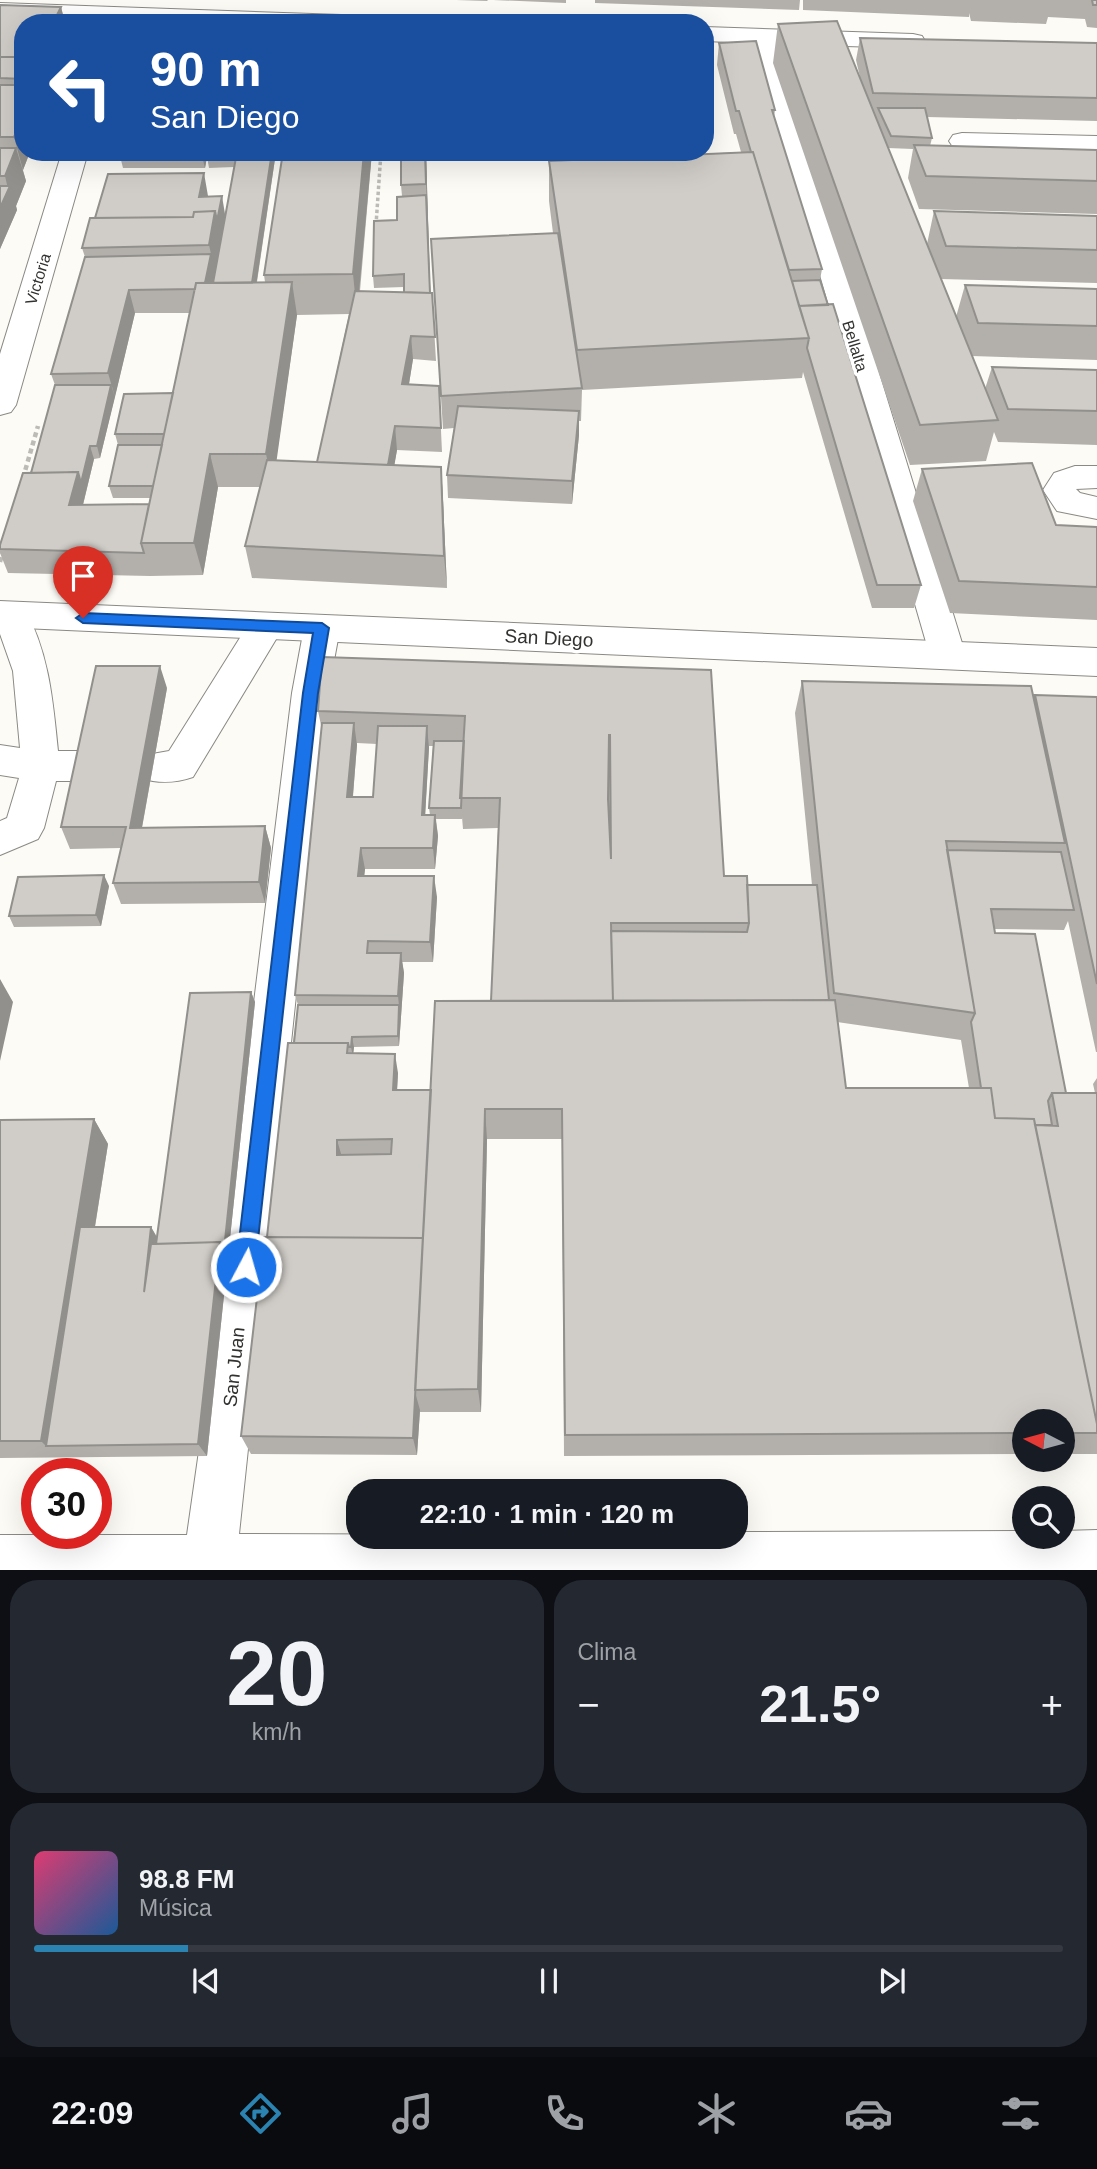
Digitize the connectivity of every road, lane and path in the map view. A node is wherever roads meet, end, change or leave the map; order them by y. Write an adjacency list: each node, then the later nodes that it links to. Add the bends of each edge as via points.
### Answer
1 (0, 10): 2 (street)
2 (117, 12): 3 (street)
3 (163, 14)
4 (714, 34): 5 (street)
5 (763, 35): 6 (street); 18 (street, Bellalta)
6 (930, 41)
7 (962, 141): 8 (street)
8 (1097, 144)
9 (72, 161): 12 (street, Victoria)
10 (380, 161): 11 (path)
11 (375, 230)
12 (0, 405)
13 (1097, 477): 14 (street, via 1069,477 1059,489 1069,503)
14 (1097, 508)
15 (5, 615): 16 (street, San Diego); 21 (street, via 31,671)
16 (266, 626): 17 (street, San Diego); 23 (street)
17 (322, 628): 18 (street, San Diego); 27 (street, San Juan, via 310,693)
18 (948, 656): 19 (street, San Diego)
19 (1097, 662)
20 (0, 760): 21 (street)
21 (41, 766): 22 (street); 24 (street, via 24,828)
22 (88, 766)
23 (167, 766)
24 (0, 839)
25 (1097, 1557): 27 (street)
26 (0, 1562): 27 (street)
27 (209, 1563)

